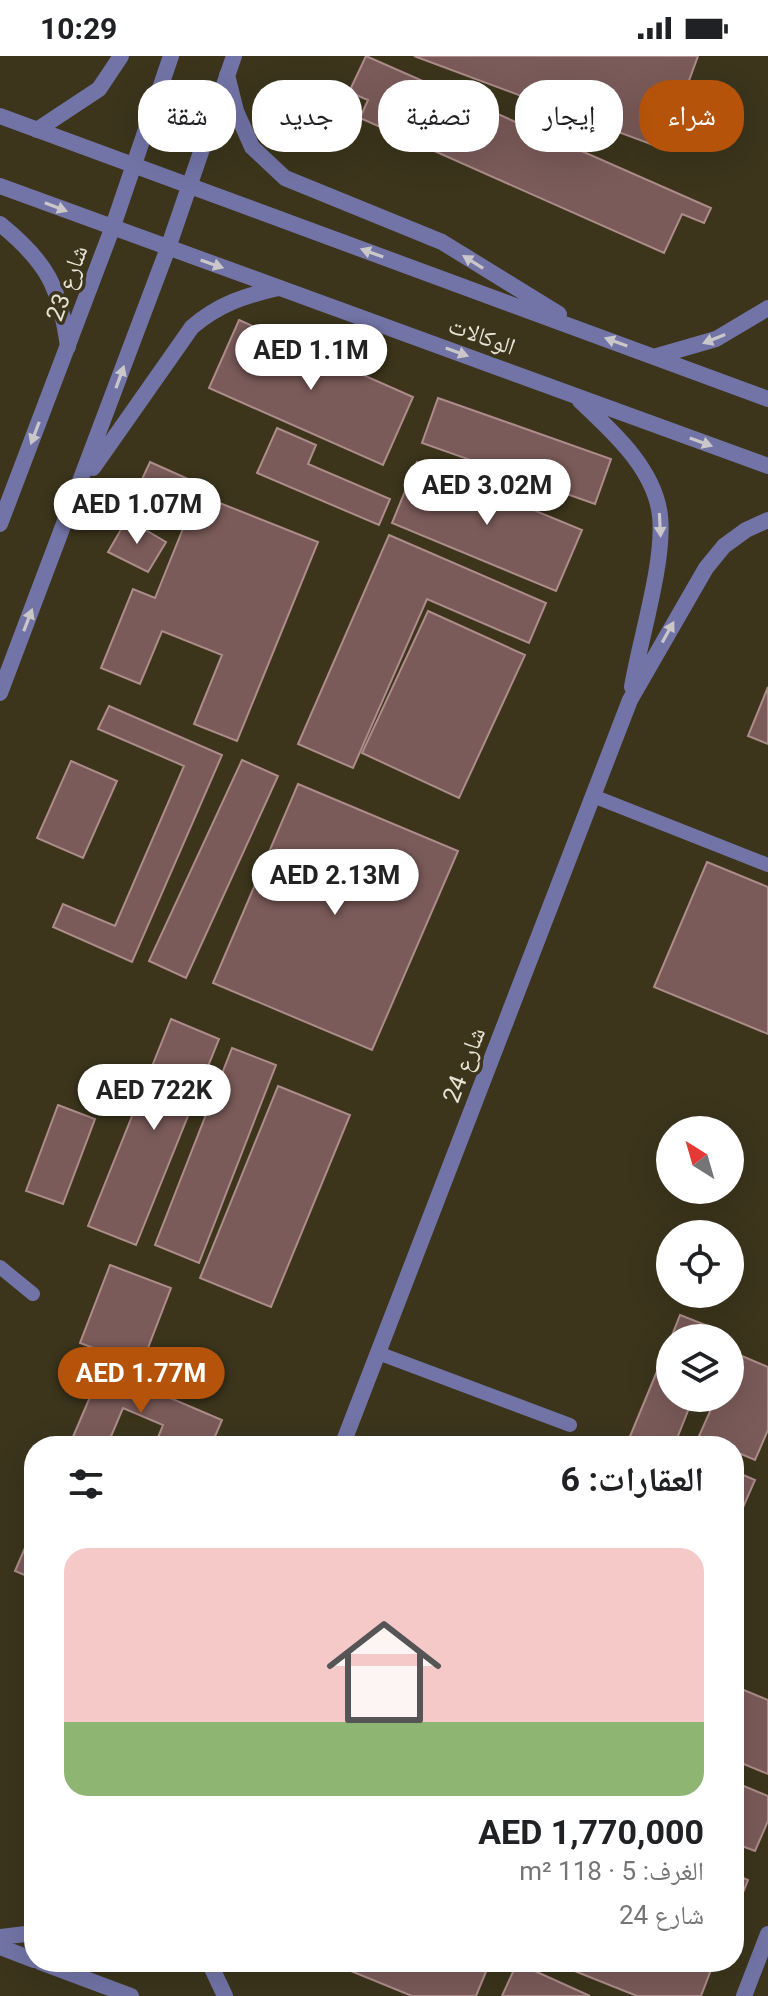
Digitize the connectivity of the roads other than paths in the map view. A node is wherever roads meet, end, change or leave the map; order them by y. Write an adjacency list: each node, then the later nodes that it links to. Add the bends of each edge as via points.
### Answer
1 (121, 56): 6 (street, via 99,89)
2 (171, 56): 7 (street, شارع 23)
3 (234, 56): 4 (street)
4 (227, 75): 9 (street); 15 (street, الوكالات, one-way to 4, via 442,242 285,178 252,147)
5 (0, 116): 6 (street, الوكالات)
6 (37, 130): 7 (street, الوكالات)
7 (134, 167): 9 (street, الوكالات); 11 (street, شارع 23)
8 (0, 186): 11 (street, الوكالات, one-way to 11)
9 (189, 187): 12 (street); 15 (street, الوكالات, one-way to 9)
10 (0, 224): 16 (street, via 55,284)
11 (112, 229): 12 (street, الوكالات); 16 (street, شارع 23)
12 (168, 248): 13 (street, الوكالات, one-way to 13); 21 (street, one-way to 12)
13 (281, 288): 18 (street, الوكالات, one-way to 18); 21 (street, via 237,298 192,327)
14 (768, 308): 17 (street, one-way to 17, via 716,339)
15 (588, 332): 17 (street, الوكالات, one-way to 15)
16 (68, 349): 23 (street, شارع 23, one-way to 23)
17 (654, 356): 19 (street, الوكالات)
18 (572, 394): 20 (street, الوكالات, one-way to 20); 25 (street, شارع 24, one-way to 25, via 633,456 660,513 661,544)
19 (768, 399)
20 (768, 466)
21 (77, 493): 24 (street, one-way to 21)
22 (768, 520): 25 (street, شارع 24, one-way to 22, via 706,568 724,546)
23 (0, 524)
24 (0, 693)
25 (630, 700): 26 (street, شارع 24)
26 (593, 796): 27 (lane); 30 (street, شارع 24)
27 (768, 865)
28 (0, 1267): 29 (lane)
29 (33, 1294)
30 (378, 1353): 31 (lane); 32 (street, شارع 24)
31 (570, 1425)
32 (346, 1436)
33 (24, 1934): 35 (street)
34 (768, 1934): 42 (street)
35 (0, 1937)
36 (0, 1947): 37 (street)
37 (24, 1956)
38 (67, 1972): 40 (street)
39 (214, 1972): 41 (street)
40 (131, 1996)
41 (225, 1996)
42 (744, 1996)

